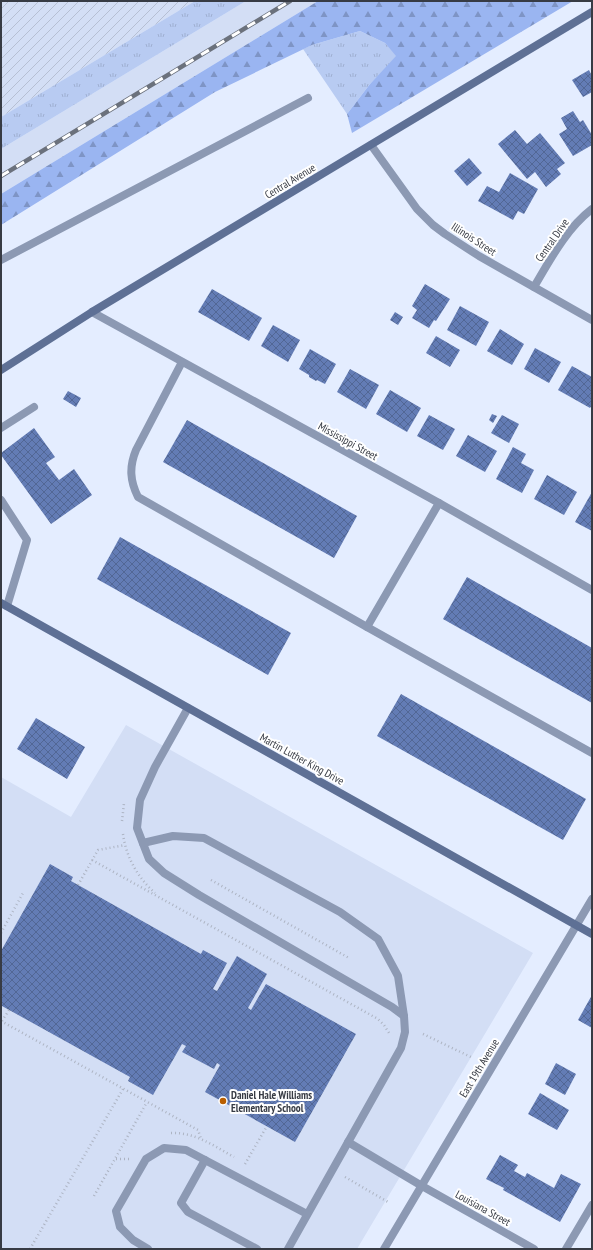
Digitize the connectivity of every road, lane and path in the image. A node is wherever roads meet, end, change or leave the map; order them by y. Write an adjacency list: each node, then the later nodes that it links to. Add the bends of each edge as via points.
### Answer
1 (592, 12): 3 (main road, Central Avenue)
2 (308, 98): 5 (street)
3 (371, 145): 6 (street, Illinois Street, via 417,209 433,225 467,250); 7 (main road, Central Avenue)
4 (592, 209): 6 (street, Central Drive, via 566,237)
5 (1, 260)
6 (534, 287): 8 (street, Illinois Street)
7 (92, 312): 9 (street, Mississippi Street); 10 (main road, Central Avenue)
8 (592, 320)
9 (182, 362): 14 (street, Mississippi Street); 17 (street, via 132,459 132,484 138,497)
10 (1, 370)
11 (34, 407): 12 (street)
12 (1, 428)
13 (1, 500): 16 (street, via 26,540)
14 (439, 503): 15 (street, Mississippi Street); 17 (street)
15 (592, 590)
16 (4, 605): 18 (main road, Martin Luther King Drive)
17 (367, 627): 19 (street)
18 (188, 708): 20 (street, via 140,800 137,828); 27 (main road, Martin Luther King Drive)
19 (592, 753)
20 (143, 843): 34 (street, via 149,859 164,873); 34 (street, via 172,836 204,838 340,912 378,939 398,976)
21 (125, 845): 22 (path, via 98,850)
22 (92, 860): 24 (path); 31 (path)
23 (211, 880): 32 (path)
24 (78, 885)
25 (23, 893): 28 (path)
26 (592, 899): 27 (street, East 19th Avenue)
27 (576, 925): 29 (main road, Martin Luther King Drive); 47 (street, East 19th Avenue)
28 (1, 933)
29 (592, 934)
30 (261, 948): 31 (path)
31 (258, 952): 36 (path, via 378,1019 388,1033)
32 (349, 958)
33 (9, 1010): 35 (path)
34 (404, 1016): 43 (street, via 405,1032 401,1048)
35 (2, 1021): 39 (path)
36 (392, 1031)
37 (423, 1034): 38 (path)
38 (473, 1058)
39 (123, 1088): 40 (path); 52 (path)
40 (147, 1102): 42 (path, via 198,1130); 48 (path)
41 (266, 1126): 45 (path)
42 (201, 1139)
43 (348, 1142): 47 (street, Louisiana Street); 51 (street)
44 (204, 1160): 51 (street); 53 (street, via 186,1150 164,1148 146,1159 116,1211 120,1227 133,1240); 54 (street, via 181,1203 188,1212)
45 (245, 1164)
46 (343, 1175): 49 (path)
47 (422, 1186): 56 (street, East 19th Avenue); 57 (street, Louisiana Street)
48 (94, 1196)
49 (388, 1202)
50 (592, 1206): 58 (street)
51 (307, 1214): 55 (street)
52 (30, 1249)
53 (148, 1249)
54 (257, 1249)
55 (288, 1249)
56 (384, 1249)
57 (534, 1249)
58 (566, 1249)

